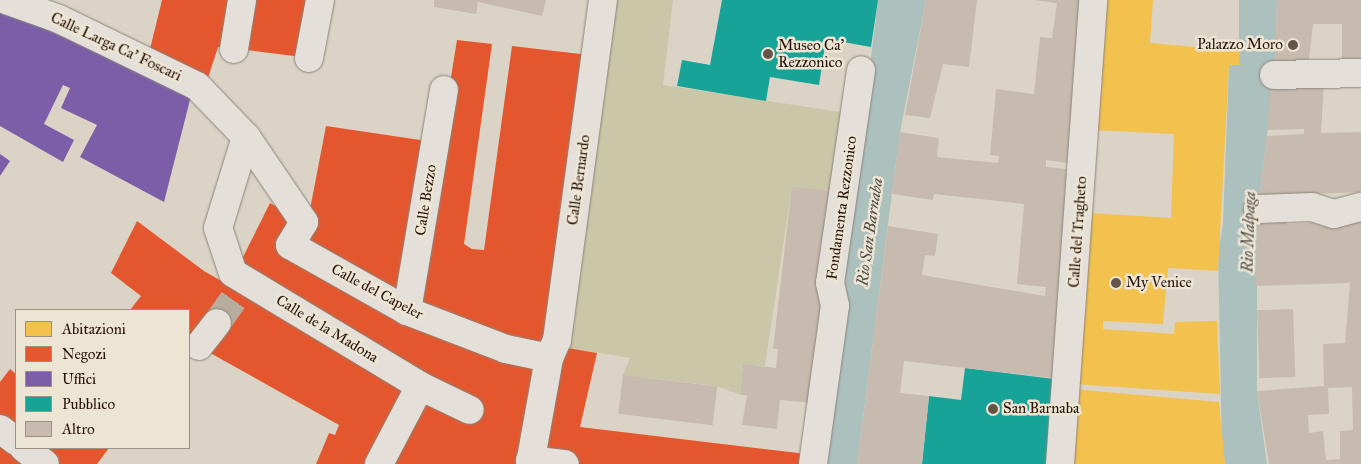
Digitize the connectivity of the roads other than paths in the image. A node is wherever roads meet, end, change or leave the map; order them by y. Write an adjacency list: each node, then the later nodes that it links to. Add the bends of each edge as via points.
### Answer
1 (6, 0): 12 (street, Calle Larga Ca’ Foscari, via 59,19 197,86)
2 (242, 0): 6 (street)
3 (320, 0): 7 (street)
4 (603, 0): 18 (street, Calle Bernardo, via 557,340)
5 (1093, 0): 29 (street, Calle del Tragheto)
6 (234, 49)
7 (309, 58)
8 (861, 70): 24 (street, Fondamenta Rezzonico, via 830,282 835,306)
9 (1361, 72): 10 (street)
10 (1274, 75)
11 (444, 90): 15 (street, Calle Bezzo)
12 (246, 137): 15 (street, Calle del Capeler, via 304,222 290,245); 19 (street, Calle de la Madona, via 218,228 240,281)
13 (1361, 207): 14 (street, via 1330,216 1312,207)
14 (1258, 209)
15 (408, 311): 18 (street, Calle del Capeler, via 506,349)
16 (217, 323): 17 (street)
17 (199, 346)
18 (549, 358): 25 (street, Calle Bernardo)
19 (420, 386): 20 (street, Calle de la Madona); 27 (street)
20 (470, 410)
21 (0, 428): 22 (street)
22 (15, 440)
23 (25, 449): 26 (street)
24 (811, 450)
25 (533, 462): 28 (street)
26 (45, 464)
27 (379, 464)
28 (565, 464)
29 (1060, 464)

